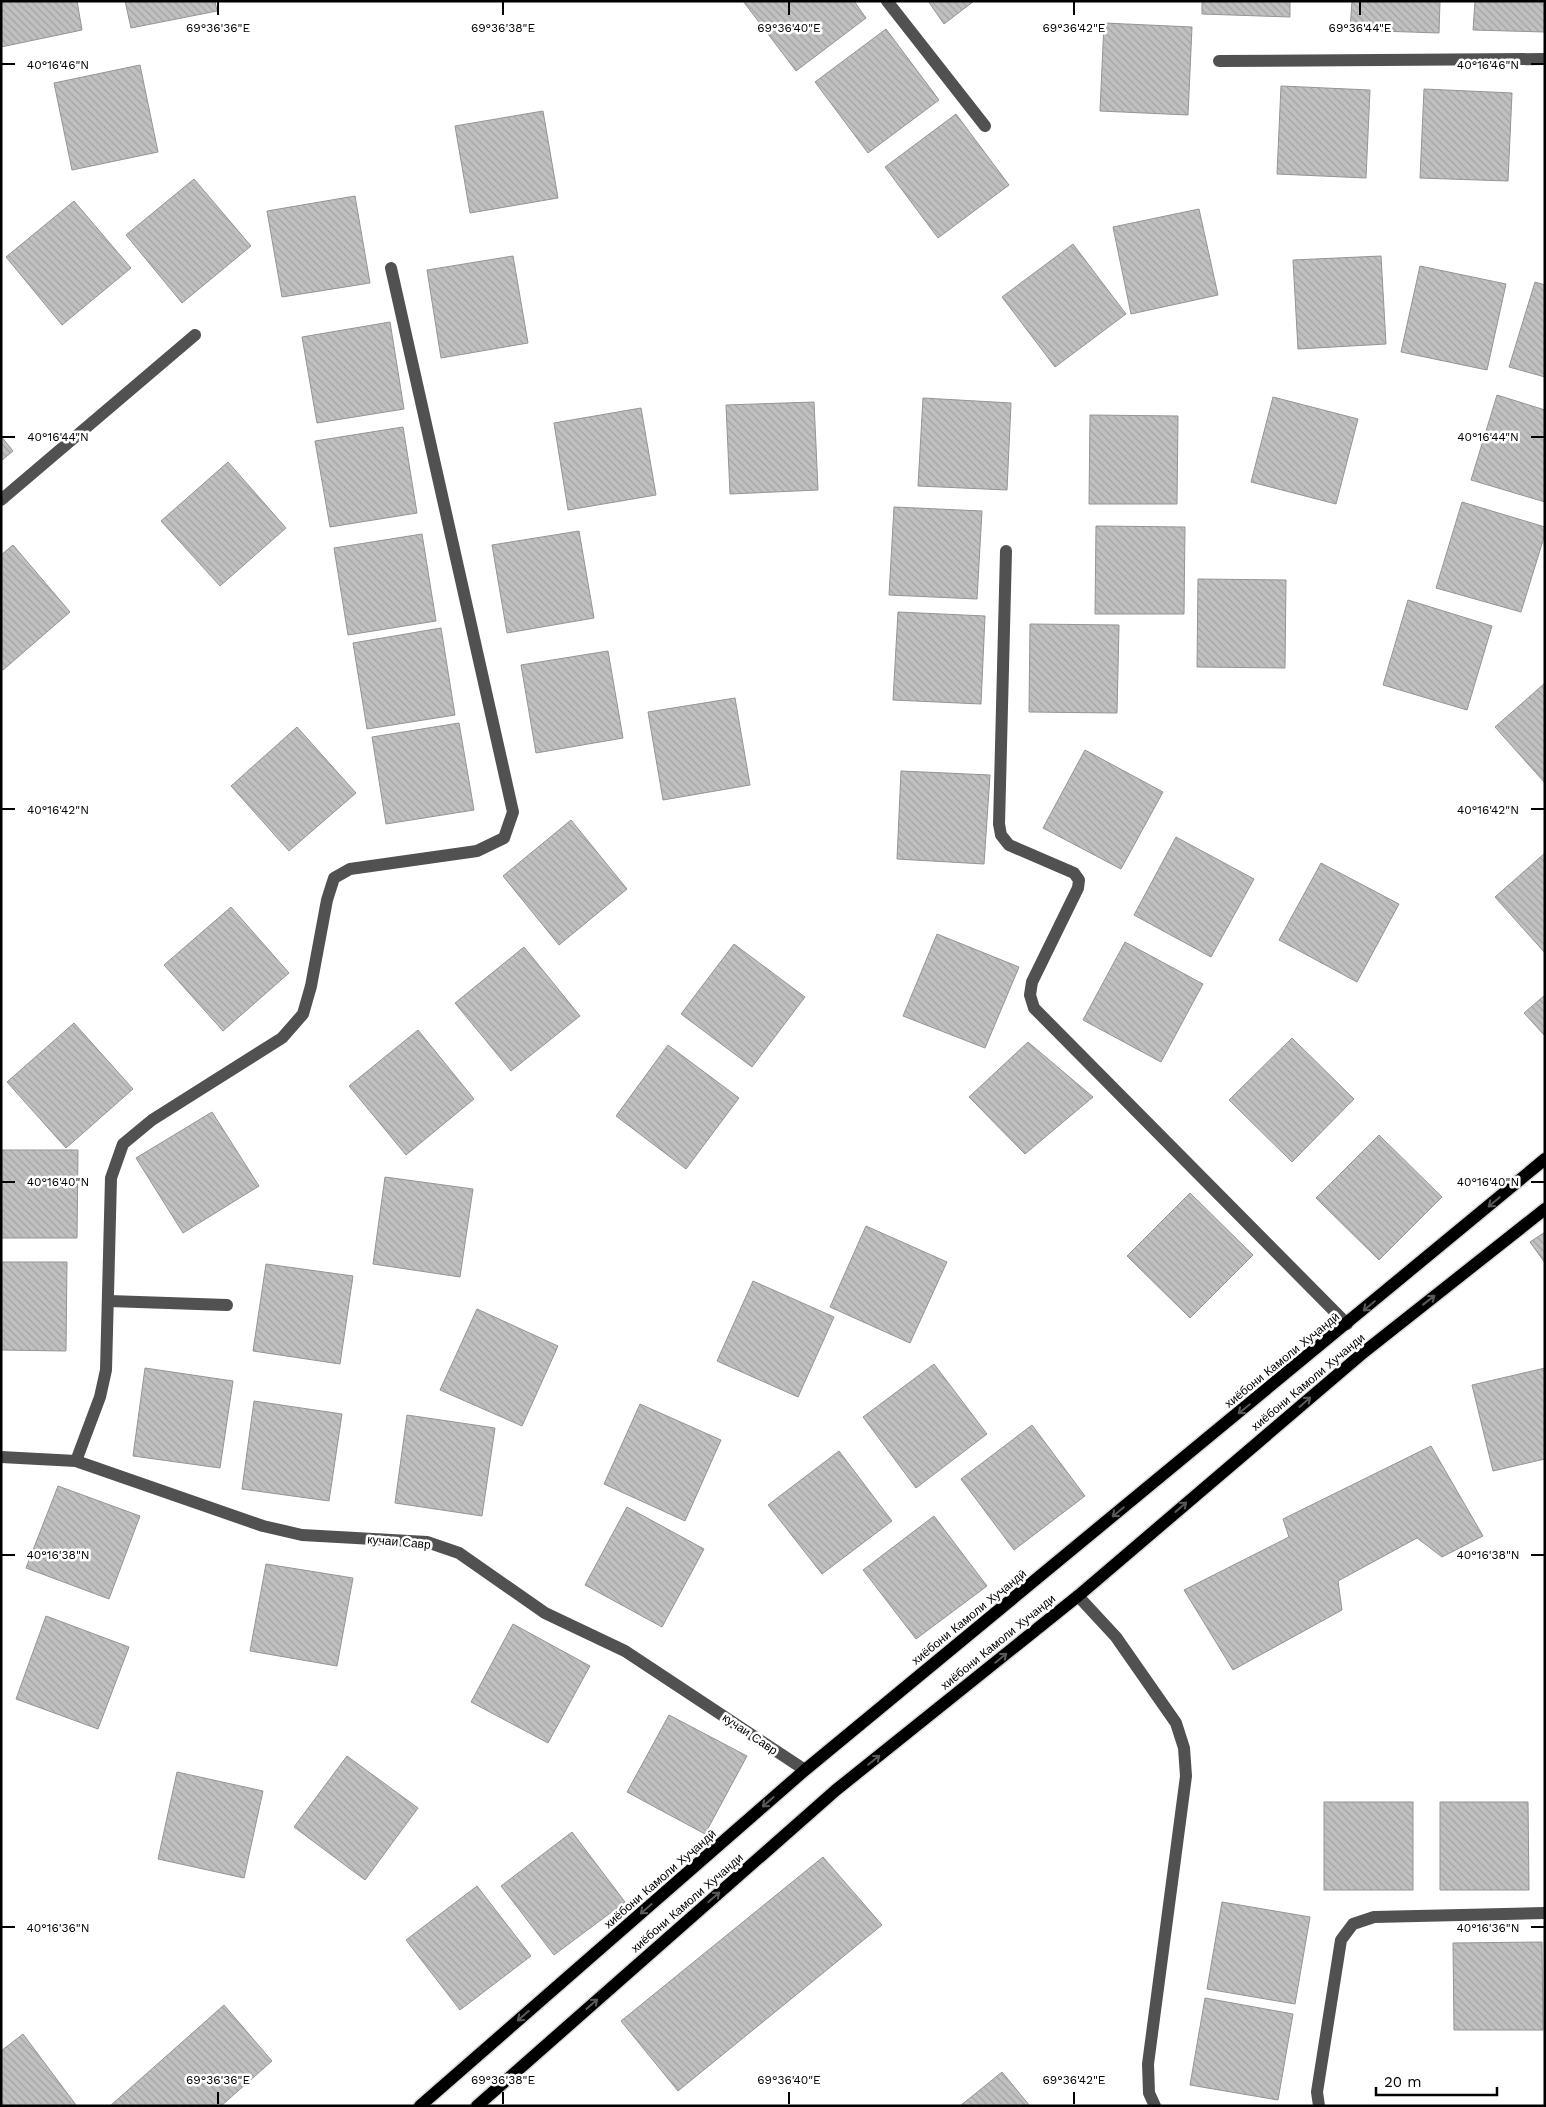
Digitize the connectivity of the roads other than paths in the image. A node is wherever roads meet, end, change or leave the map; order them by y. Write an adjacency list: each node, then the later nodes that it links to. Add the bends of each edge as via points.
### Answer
1 (887, 1): 4 (street)
2 (1545, 59): 3 (street)
3 (1219, 61)
4 (985, 126)
5 (391, 268): 11 (street, via 513,812 504,838 477,851 350,869 334,878 303,1014 282,1038 152,1120 123,1144 110,1178)
6 (195, 336): 7 (street)
7 (1, 500)
8 (1006, 551): 13 (street, via 1001,834 1009,845 1074,873 1079,880 1032,982 1030,995 1034,1008)
9 (1545, 1159): 13 (main road, хиёбони Камоли Хуҷандӣ, one-way to 13)
10 (1545, 1209): 16 (main road, хиёбони Камоли Хучанди, one-way to 10, via 1364,1352)
11 (109, 1301): 12 (street); 15 (street, via 106,1370 100,1397)
12 (227, 1305)
13 (1347, 1324): 17 (main road, хиёбони Камоли Хуҷандӣ, one-way to 17)
14 (1, 1457): 15 (street, кучаи Савр)
15 (76, 1461): 17 (street, кучаи Савр, via 263,1526 302,1535 427,1542 459,1553 545,1613 625,1651)
16 (1078, 1596): 20 (main road, хиёбони Камоли Хучанди, one-way to 16, via 836,1790); 21 (street, via 1121,1644 1176,1723 1184,1748 1186,1776 1148,2064 1149,2093)
17 (805, 1770): 19 (main road, хиёбони Камоли Хуҷандӣ, one-way to 19)
18 (1545, 1913): 22 (street, via 1374,1917 1353,1924 1342,1940 1317,2092)
19 (420, 2106)
20 (477, 2106)
21 (1155, 2106)
22 (1319, 2106)

